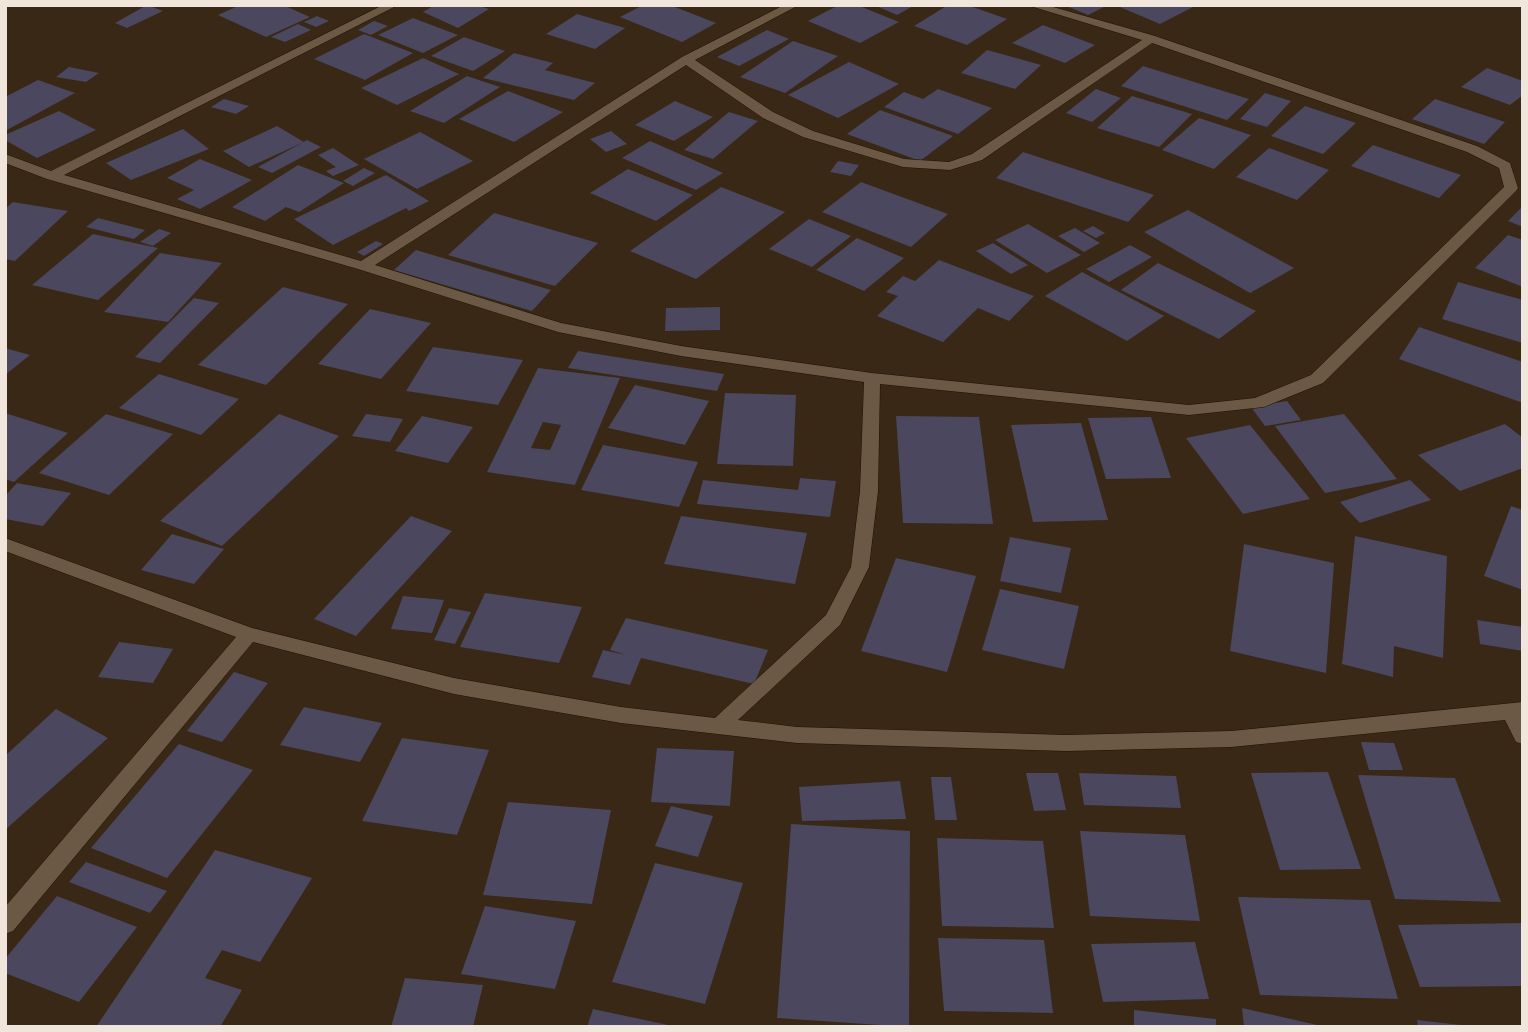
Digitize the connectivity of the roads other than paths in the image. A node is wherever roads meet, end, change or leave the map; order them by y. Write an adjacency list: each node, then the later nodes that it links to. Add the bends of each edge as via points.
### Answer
1 (392, 5): 7 (street)
2 (793, 5): 5 (street)
3 (1033, 5): 4 (street)
4 (1151, 39): 5 (street, via 978,157 950,166 903,163 808,134 768,115); 9 (street, via 1472,149 1504,166 1511,188 1317,379 1258,403 1189,410)
5 (686, 61): 8 (street)
6 (5, 158): 7 (street)
7 (51, 176): 8 (street)
8 (363, 266): 9 (street, via 558,327 681,351)
9 (872, 378): 13 (street, via 869,491 860,567 833,620)
10 (5, 544): 11 (street)
11 (249, 634): 13 (street, via 454,686 621,715); 15 (street)
12 (1517, 711): 13 (street, via 1231,739 1066,743 797,735); 14 (street)
13 (719, 726)
14 (1523, 736)
15 (5, 924)

